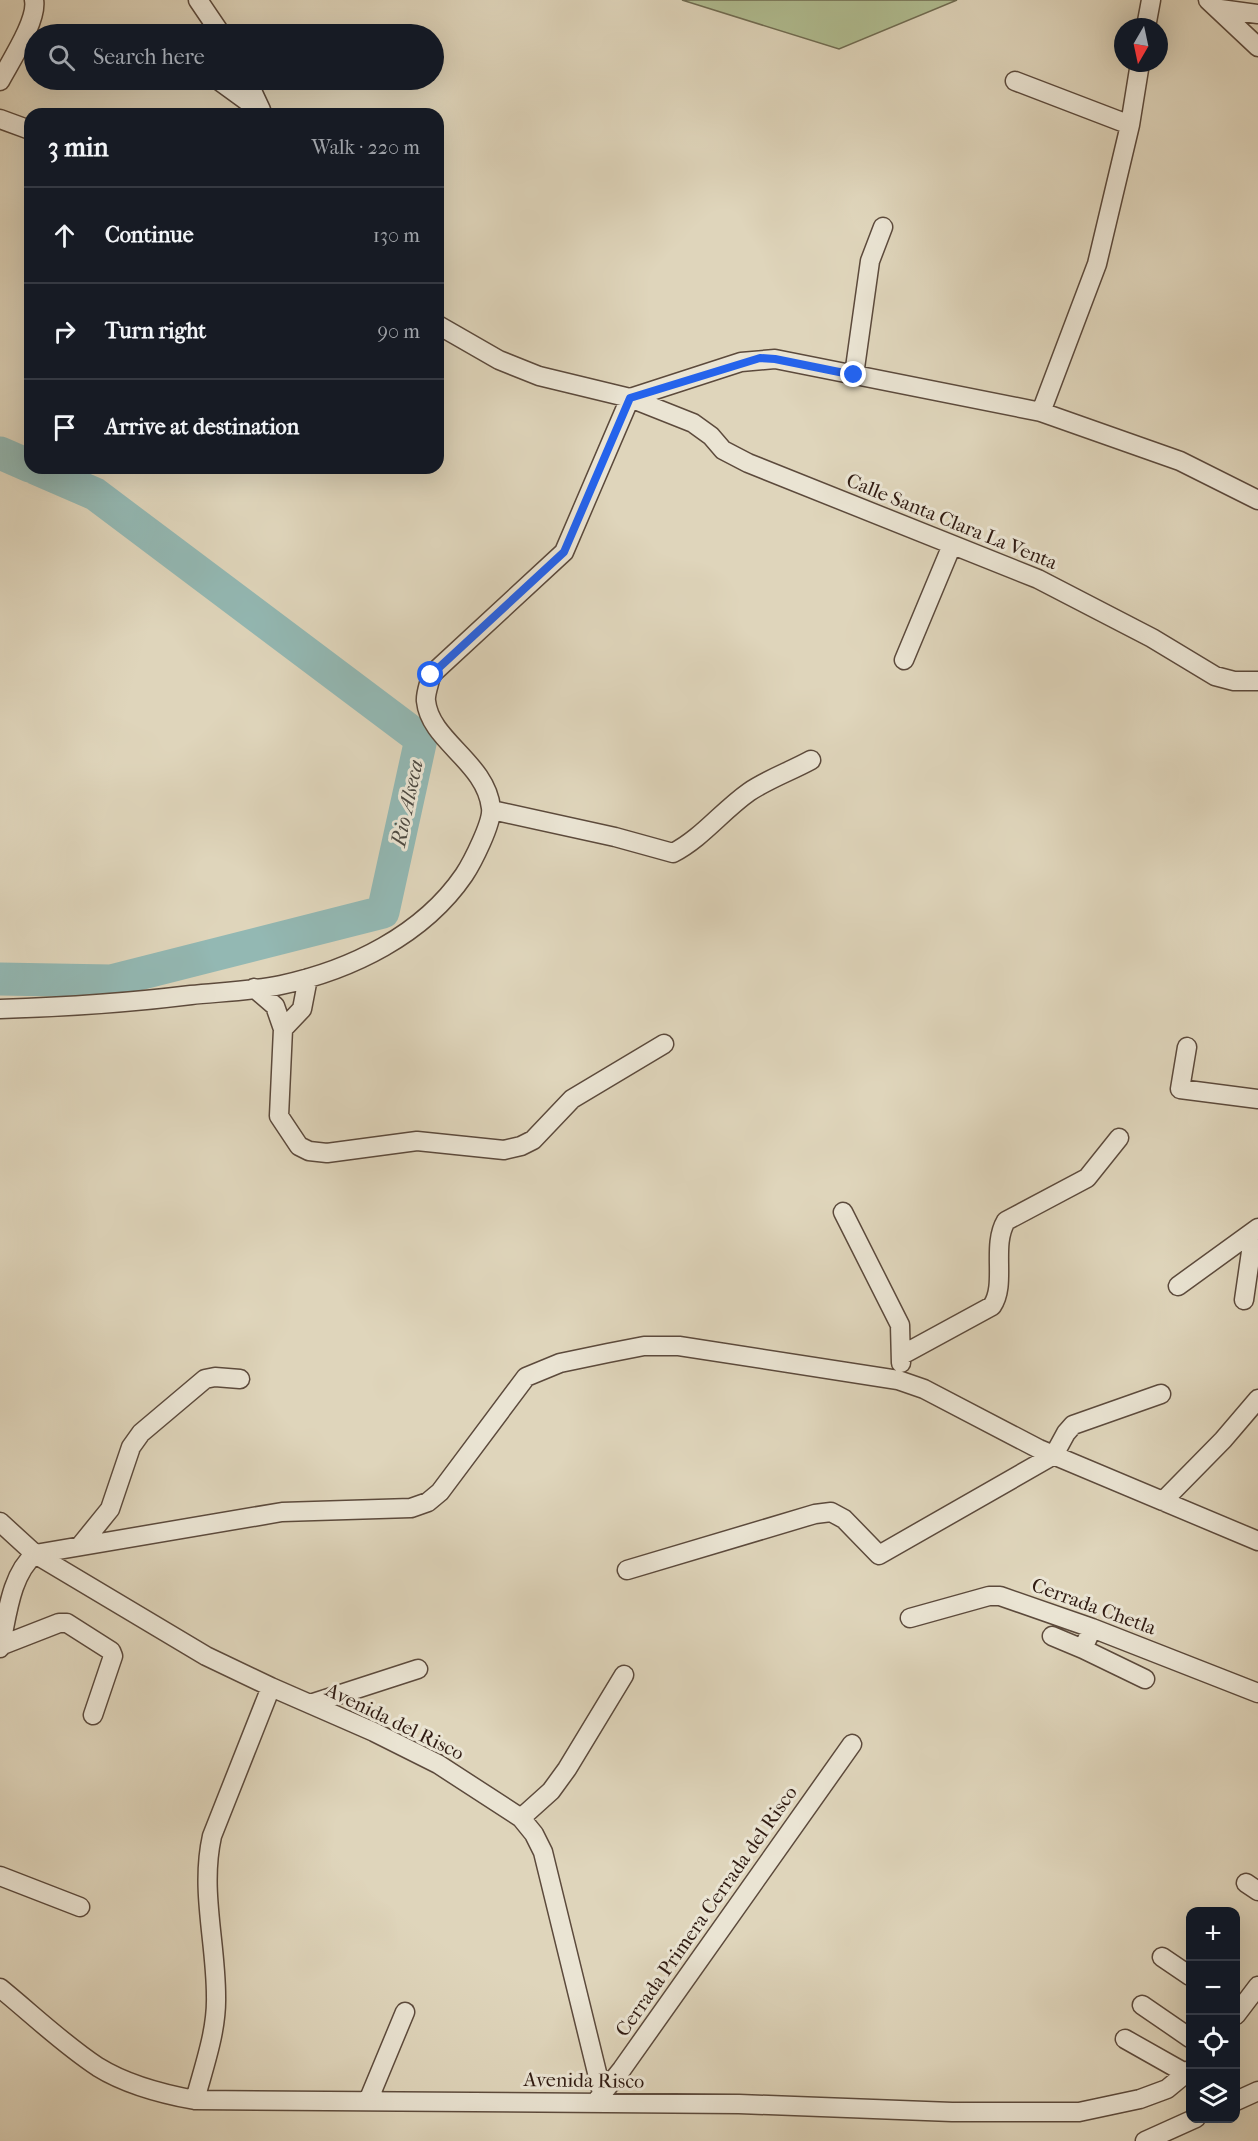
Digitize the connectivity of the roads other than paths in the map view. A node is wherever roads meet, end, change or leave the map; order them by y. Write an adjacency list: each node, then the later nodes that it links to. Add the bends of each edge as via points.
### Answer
1 (34, 0): 7 (street, via 36,8)
2 (198, 0): 8 (street)
3 (1151, 0): 6 (street)
4 (1214, 5): 5 (street); 10 (street)
5 (1258, 14)
6 (1148, 18)
7 (29, 24)
8 (214, 24)
9 (24, 34): 12 (street)
10 (1258, 47)
11 (1139, 72): 18 (street)
12 (0, 81)
13 (1015, 81): 18 (street)
14 (232, 90): 16 (street)
15 (252, 90): 17 (street)
16 (256, 108)
17 (261, 108)
18 (1130, 124): 23 (street, via 1098,264)
19 (883, 227): 21 (street, via 870,261)
20 (444, 328): 22 (street, via 499,360 538,376)
21 (854, 375): 22 (street, via 760,358); 23 (street)
22 (630, 398): 25 (street, Calle Santa Clara La Venta, via 693,423 723,450 748,463); 29 (street, via 564,552 431,675 426,701 437,727 481,777)
23 (1041, 412): 24 (street, via 1180,461)
24 (1258, 500)
25 (952, 544): 26 (street); 27 (street, Calle Santa Clara La Venta, via 1038,579 1152,638 1215,676)
26 (904, 660)
27 (1258, 681)
28 (811, 760): 29 (street, via 751,791 713,819 693,842 673,853)
29 (492, 810): 30 (street, via 472,863 448,898 393,942)
30 (308, 978): 31 (street); 33 (street, via 302,1009)
31 (254, 988): 32 (street, via 117,1004); 33 (street, via 275,1006)
32 (0, 1009)
33 (283, 1029): 34 (street, via 279,1116 299,1146 327,1153 417,1141 504,1150 521,1146 533,1140 572,1099)
34 (664, 1044)
35 (1187, 1047): 36 (street, via 1180,1089)
36 (1258, 1100)
37 (1119, 1138): 42 (street, via 1087,1178 1006,1221 1000,1233 997,1292 992,1306)
38 (843, 1212): 42 (street, via 900,1325)
39 (1256, 1230): 40 (street); 41 (street)
40 (1178, 1286)
41 (1244, 1300)
42 (902, 1355): 44 (street)
43 (240, 1379): 51 (street, via 205,1379 141,1433 131,1447 110,1509)
44 (898, 1380): 47 (street, via 924,1389); 51 (street, via 679,1346 644,1346 608,1353 560,1363 526,1377 440,1492 428,1502 411,1508 282,1512)
45 (1161, 1394): 47 (street, via 1073,1425)
46 (1258, 1399): 48 (street)
47 (1054, 1455): 48 (street); 53 (street, via 879,1555 844,1519 831,1512)
48 (1163, 1501): 50 (street)
49 (0, 1522): 52 (street, Avenida del Risco)
50 (1258, 1541)
51 (80, 1546): 52 (street)
52 (34, 1554): 57 (street, via 17,1577); 62 (street, Avenida del Risco, via 154,1627)
53 (627, 1570)
54 (910, 1617): 55 (street, Cerrada Chetla, via 1000,1596)
55 (1092, 1628): 58 (street); 63 (street, Cerrada Chetla)
56 (1052, 1636): 58 (street)
57 (0, 1647): 65 (street, via 67,1623 111,1651 113,1656)
58 (1083, 1649): 61 (street)
59 (418, 1669): 64 (street)
60 (624, 1676): 67 (street, via 567,1769)
61 (1145, 1678)
62 (271, 1687): 64 (street, Avenida del Risco); 84 (street, via 209,1850 207,1892 217,1998)
63 (1258, 1693)
64 (309, 1704): 67 (street, Avenida del Risco, via 438,1764)
65 (93, 1715)
66 (852, 1744): 82 (street, Cerrada Primera Cerrada del Risco)
67 (521, 1818): 82 (street, Avenida del Risco, via 543,1852)
68 (0, 1876): 69 (street)
69 (80, 1907)
70 (1162, 1957): 71 (street)
71 (1186, 1973)
72 (1258, 1986): 75 (street)
73 (0, 1988): 84 (street, Avenida Risco, via 99,2067 130,2082)
74 (1142, 2005): 77 (street)
75 (1240, 2006)
76 (405, 2012): 85 (street)
77 (1186, 2035)
78 (1125, 2039): 79 (street)
79 (1186, 2070)
80 (1186, 2074): 82 (street, Avenida Risco, via 1167,2089 1140,2099 1079,2112 952,2112)
81 (1258, 2091): 83 (street)
82 (599, 2098): 85 (street, Avenida Risco)
83 (1240, 2099)
84 (195, 2100): 85 (street, Avenida Risco)
85 (368, 2101)
86 (1186, 2123): 87 (street)
87 (1145, 2141)

